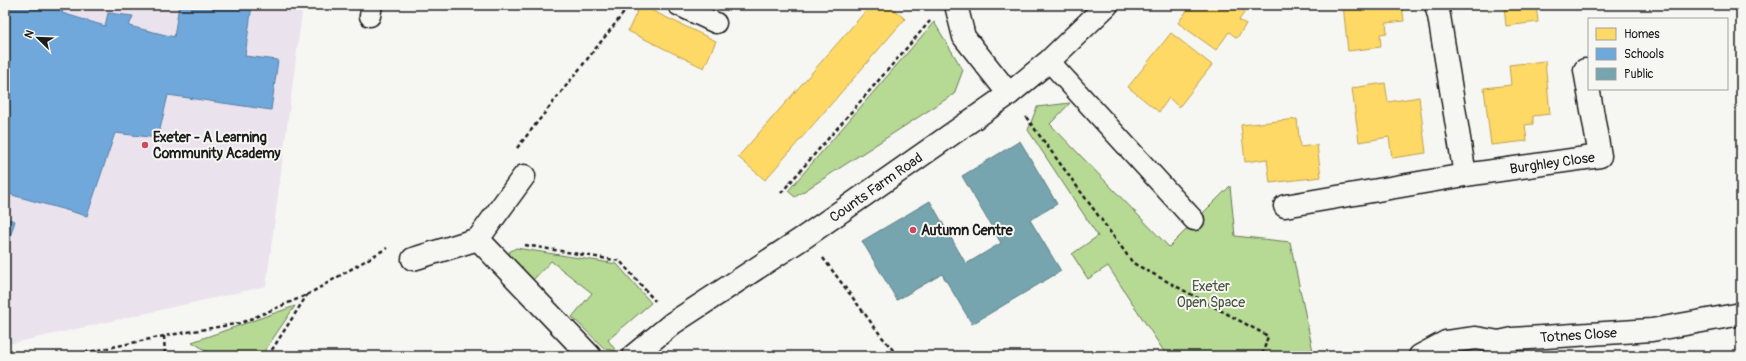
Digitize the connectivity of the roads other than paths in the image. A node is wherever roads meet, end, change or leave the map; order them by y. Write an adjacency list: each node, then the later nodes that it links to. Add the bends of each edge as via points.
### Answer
1 (679, 5): 5 (lane)
2 (1107, 5): 6 (street, Counts Farm Road)
3 (1436, 5): 12 (street)
4 (957, 8): 10 (street, via 964,37)
5 (716, 23)
6 (1049, 61): 10 (street, Counts Farm Road); 14 (lane)
7 (1585, 70): 8 (street, Burghley Close)
8 (1588, 87)
9 (1588, 90): 12 (street, Burghley Close, via 1600,156)
10 (1009, 94): 20 (street, Counts Farm Road, via 806,236 673,323)
11 (524, 176): 15 (street)
12 (1465, 176): 13 (street, Burghley Close)
13 (1285, 206)
14 (1194, 220)
15 (478, 239): 16 (street); 19 (street)
16 (414, 259)
17 (1741, 314): 18 (street, Totnes Close, via 1652,330 1513,339)
18 (1502, 349): 21 (street, Totnes Close, via 1476,338 1446,342)
19 (590, 356)
20 (634, 356)
21 (1420, 356)

